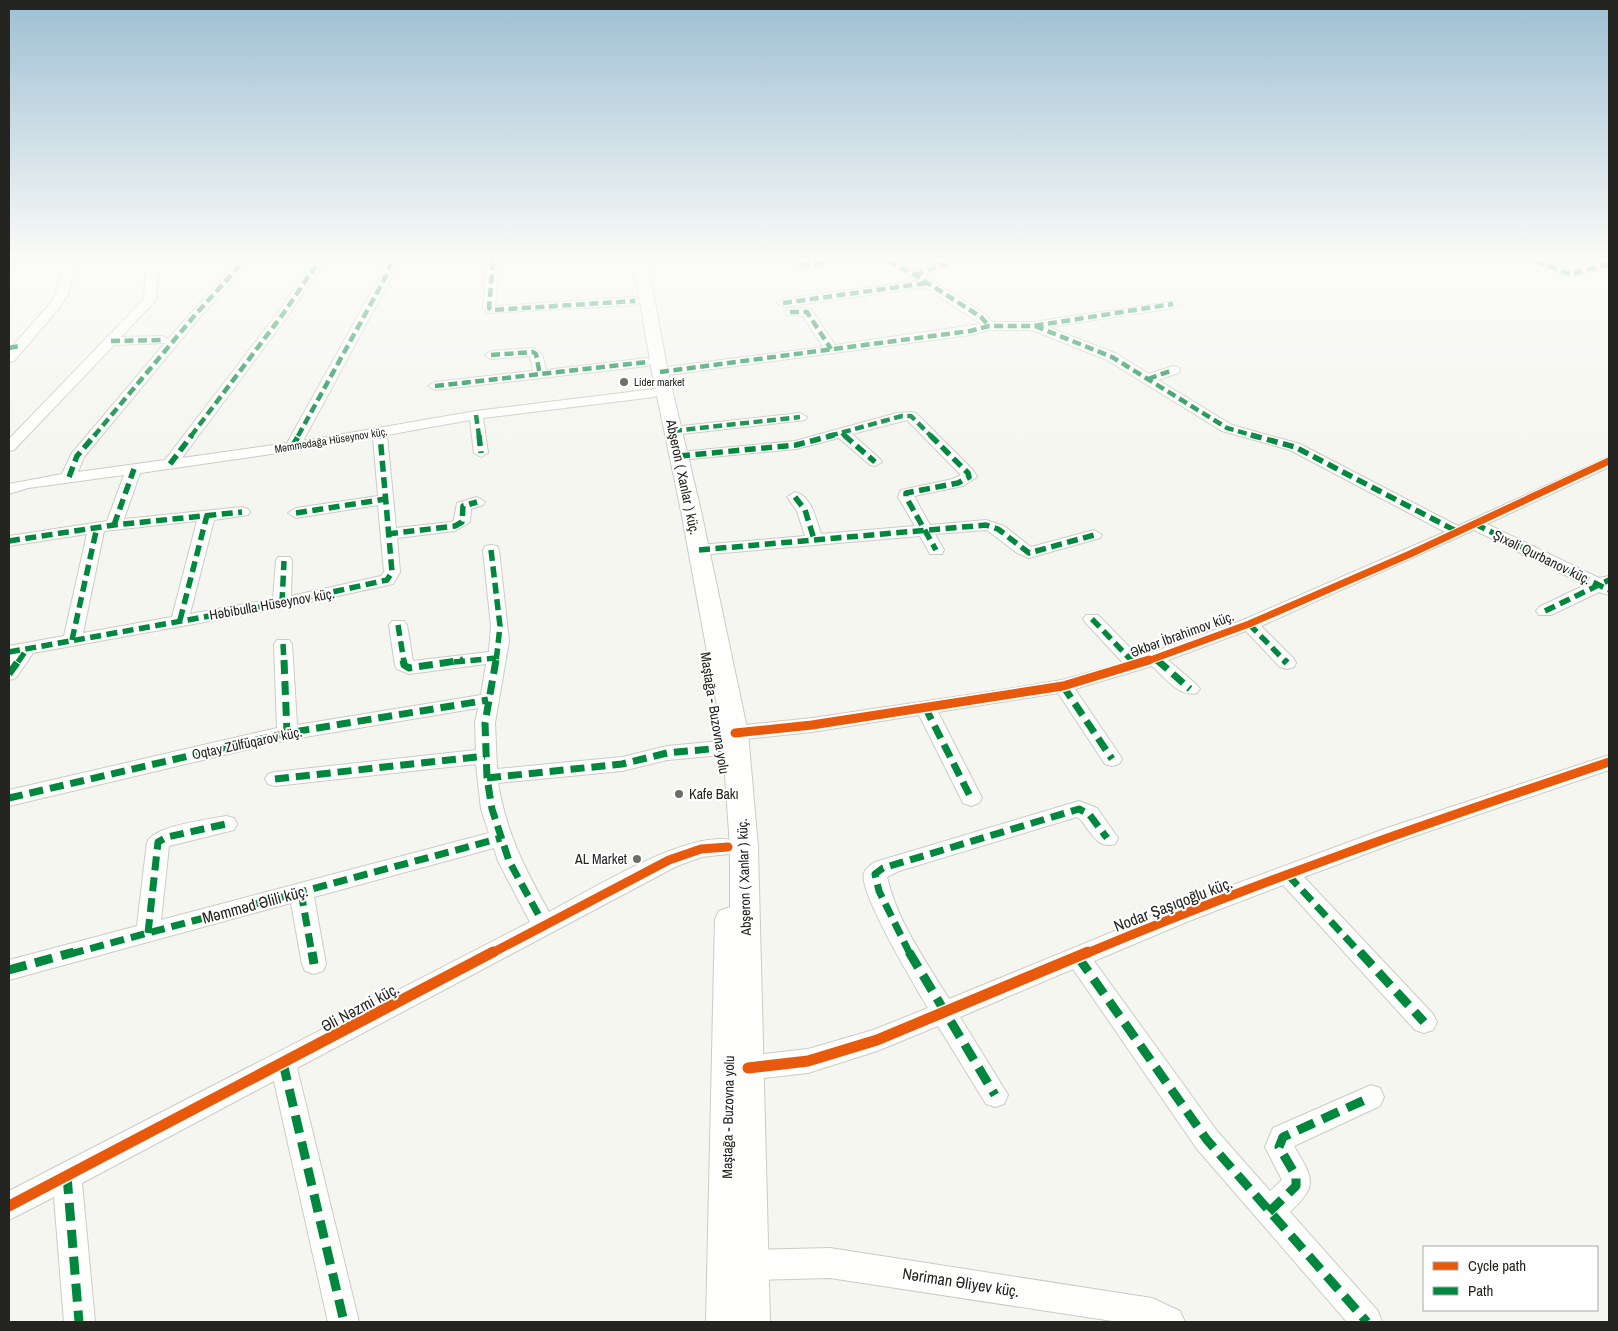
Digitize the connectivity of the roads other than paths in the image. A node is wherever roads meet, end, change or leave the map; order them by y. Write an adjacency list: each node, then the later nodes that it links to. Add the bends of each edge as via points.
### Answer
1 (38, 323): 15 (street)
2 (127, 323): 14 (street)
3 (188, 323): 36 (street, via 77,456)
4 (276, 323): 34 (street)
5 (360, 323): 30 (street)
6 (641, 323): 21 (main road, Maştağa - Buzovna yolu)
7 (648, 323): 21 (main road, Abşeron ( Xanlar ) küç.)
8 (814, 323): 16 (street)
9 (986, 323): 11 (street)
10 (1051, 323): 12 (street)
11 (989, 326): 12 (street); 16 (street)
12 (1033, 326): 22 (street, via 1099,350)
13 (162, 340): 14 (street)
14 (111, 341): 29 (street)
15 (14, 347): 18 (street)
16 (831, 349): 21 (street)
17 (491, 355): 20 (street, via 533,352)
18 (9, 358)
19 (1172, 370): 22 (street)
20 (540, 375): 21 (street); 23 (street)
21 (654, 376): 24 (street, Məmmədağa Hüseynov küç.); 28 (main road, Abşeron ( Xanlar ) küç.); 76 (main road, Maştağa - Buzovna yolu, via 704,644)
22 (1148, 379): 47 (street, via 1227,428 1295,447)
23 (435, 386)
24 (476, 415): 26 (street, Məmmədağa Hüseynov küç.); 31 (street)
25 (800, 417): 28 (street)
26 (380, 432): 30 (street, Məmmədağa Hüseynov küç.); 39 (street, Həbibulla Hüseynov küç.)
27 (842, 433): 28 (street, via 786,447 733,450); 32 (street); 46 (street, via 911,416 968,473 969,477 958,483 906,493)
28 (676, 444): 53 (main road, Abşeron ( Xanlar ) küç.)
29 (9, 447)
30 (292, 447): 34 (street, Məmmədağa Hüseynov küç.)
31 (481, 453)
32 (875, 462)
33 (1609, 462): 44 (street, Əkbər İbrahimov küç.)
34 (170, 464): 35 (street, Məmmədağa Hüseynov küç.)
35 (134, 469): 36 (street, Məmmədağa Hüseynov küç.); 45 (street)
36 (69, 477): 37 (street, Məmmədağa Hüseynov küç.)
37 (9, 489)
38 (795, 497): 50 (street, via 805,510)
39 (386, 499): 42 (street); 48 (street, Həbibulla Hüseynov küç.)
40 (477, 502): 48 (street, via 463,506 462,522 455,526)
41 (242, 512): 43 (street)
42 (296, 512)
43 (207, 515): 45 (street); 60 (street)
44 (1475, 524): 47 (street, Əkbər İbrahimov küç.); 56 (street, Şıxəli Qurbanov küç.)
45 (106, 526): 51 (street); 63 (street)
46 (925, 529): 49 (street, via 994,526 1029,553); 50 (street); 54 (street)
47 (1458, 532): 61 (street, Əkbər İbrahimov küç.)
48 (387, 534): 57 (street, Həbibulla Hüseynov küç., via 392,572 387,580)
49 (1094, 535)
50 (814, 539): 53 (street)
51 (9, 541)
52 (491, 550): 66 (street, via 500,626)
53 (699, 550): 76 (main road, Abşeron ( Xanlar ) küç.)
54 (936, 550)
55 (284, 561): 57 (street)
56 (1606, 585): 58 (street)
57 (282, 603): 60 (street, Həbibulla Hüseynov küç.)
58 (1545, 611)
59 (1092, 619): 69 (street)
60 (180, 620): 63 (street, Həbibulla Hüseynov küç.)
61 (1249, 624): 67 (street, Əkbər İbrahimov küç.); 68 (street)
62 (398, 625): 66 (street, via 404,665 409,668)
63 (72, 640): 65 (street, Həbibulla Hüseynov küç.)
64 (283, 644): 75 (street)
65 (18, 650): 70 (street)
66 (496, 658): 73 (street)
67 (1155, 659): 69 (street, Əkbər İbrahimov küç.); 72 (street)
68 (1288, 663)
69 (1136, 665): 71 (street, Əkbər İbrahimov küç.)
70 (9, 674)
71 (1063, 686): 74 (street, Əkbər İbrahimov küç.); 78 (street)
72 (1190, 689)
73 (488, 700): 75 (street, Oqtay Zülfüqarov küç.); 77 (street)
74 (925, 707): 76 (street, Əkbər İbrahimov küç.); 83 (street)
75 (287, 733): 82 (street, Oqtay Zülfüqarov küç.)
76 (728, 740): 80 (street, via 622,764); 87 (main road, Maştağa - Buzovna yolu)
77 (485, 756): 80 (street); 81 (street)
78 (1112, 759)
79 (1609, 762): 88 (street, Nodar Şaşıqoğlu küç., via 1395,834)
80 (487, 778): 85 (street)
81 (275, 779)
82 (9, 798)
83 (971, 798)
84 (226, 824): 91 (street, via 167,837 158,842)
85 (501, 838): 89 (street, Məmməd Əlili küç.); 90 (street, via 517,878)
86 (1108, 838): 95 (street, via 1089,814 1079,809 895,864 875,874 874,883 880,896)
87 (736, 847): 90 (street, Əli Nəzmi küç., via 701,849 669,860); 98 (main road, Abşeron ( Xanlar ) küç.); 107 (main road, Maştağa - Buzovna yolu, via 730,922)
88 (1288, 875): 92 (street, Nodar Şaşıqoğlu küç., via 1181,914); 96 (street)
89 (301, 892): 91 (street, Məmməd Əlili küç.); 93 (street)
90 (544, 926): 97 (street, Əli Nəzmi küç.)
91 (148, 933): 94 (street, Məmməd Əlili küç.)
92 (1078, 957): 95 (street, Nodar Şaşıqoğlu küç.); 103 (street, via 1207,1140)
93 (314, 964)
94 (9, 970)
95 (946, 1012): 98 (street, Nodar Şaşıqoğlu küç., via 848,1051 808,1061); 99 (street)
96 (1424, 1022)
97 (283, 1063): 101 (street, Əli Nəzmi küç.); 106 (street)
98 (748, 1068): 104 (main road, Abşeron ( Xanlar ) küç.)
99 (995, 1095)
100 (1371, 1097): 103 (street, via 1284,1137 1279,1147 1296,1176 1296,1186)
101 (68, 1176): 102 (street, Əli Nəzmi küç.); 105 (street)
102 (9, 1206)
103 (1269, 1212): 110 (street)
104 (750, 1265): 108 (main road, Abşeron ( Xanlar ) küç.); 109 (street, Nəriman Əliyev küç., via 830,1263 858,1266 1133,1309 1152,1313)
105 (79, 1322)
106 (344, 1322)
107 (726, 1322)
108 (750, 1322)
109 (1169, 1322)
110 (1368, 1322)

